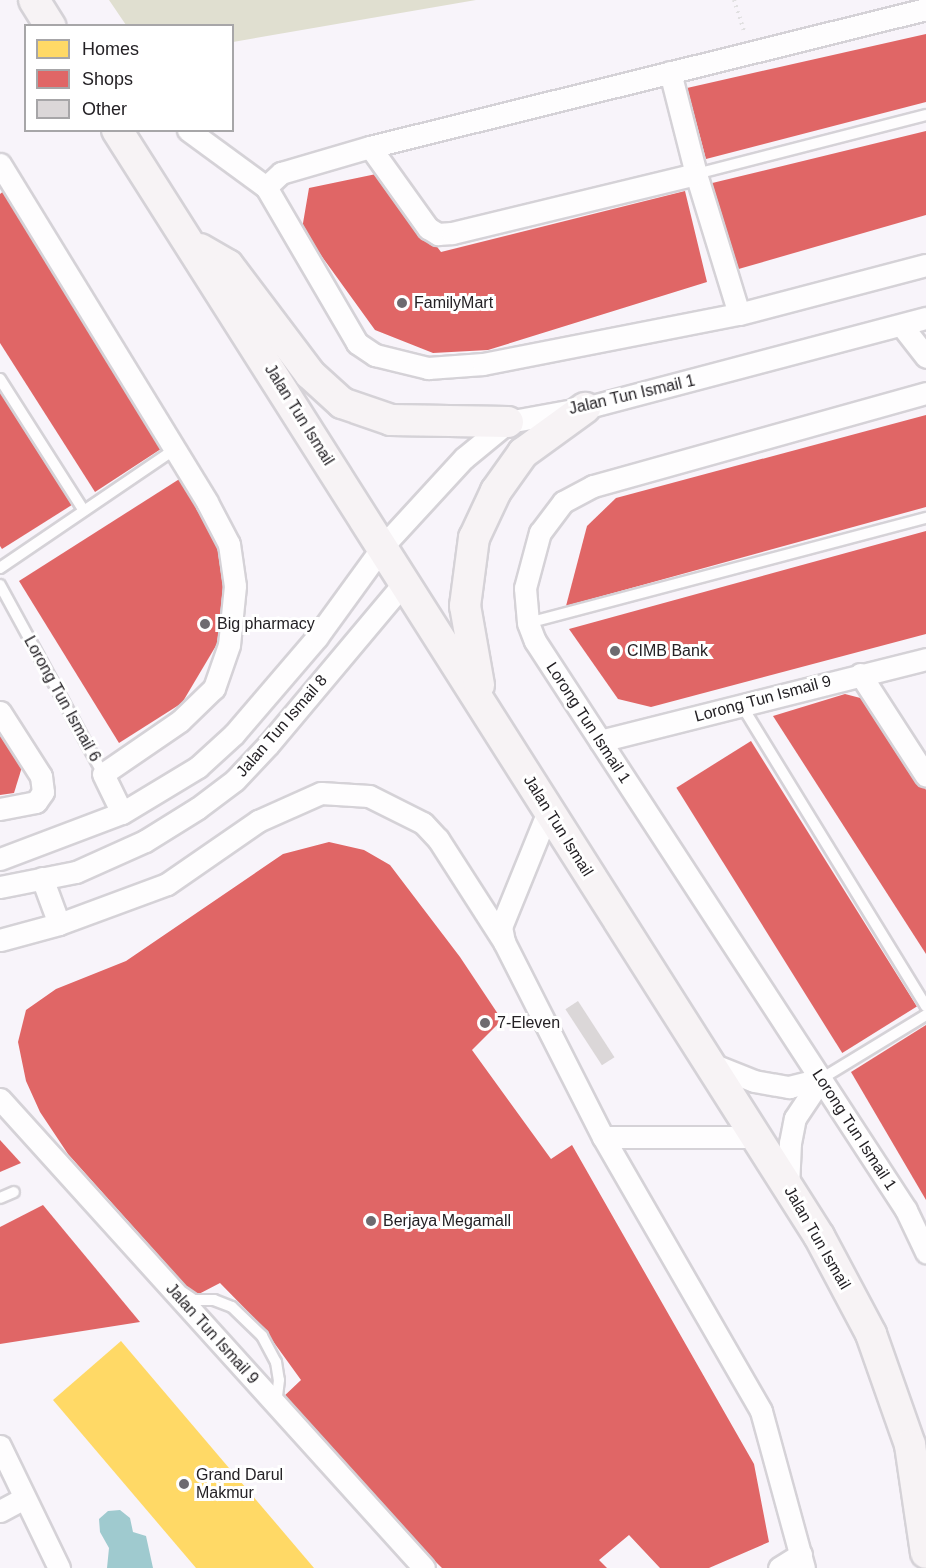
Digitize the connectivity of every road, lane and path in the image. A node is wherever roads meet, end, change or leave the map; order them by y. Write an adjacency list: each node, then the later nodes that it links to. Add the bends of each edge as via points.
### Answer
1 (34, 0): 4 (main road)
2 (734, 0): 5 (path)
3 (926, 9): 5 (street)
4 (49, 24)
5 (752, 53): 6 (street)
6 (670, 72): 10 (street); 12 (street)
7 (926, 115): 12 (lane)
8 (118, 132): 14 (main road, Jalan Tun Ismail)
9 (191, 132): 13 (street)
10 (370, 147): 12 (street, via 428,228 438,234); 13 (street, via 281,173)
11 (0, 164): 24 (street)
12 (696, 174): 16 (street)
13 (266, 187): 16 (street, via 357,343 375,355 428,368 483,364)
14 (189, 243): 23 (main road, via 228,265 304,367 342,403 391,420); 27 (main road, Jalan Tun Ismail)
15 (926, 265): 16 (street)
16 (739, 314)
17 (926, 318): 18 (street, Jalan Tun Ismail 1)
18 (902, 326): 19 (street); 22 (street, Jalan Tun Ismail 1)
19 (926, 357)
20 (0, 379): 25 (lane)
21 (926, 393): 31 (street, Lorong Tun Ismail 1, via 593,486 563,502 540,532 530,557 525,588)
22 (585, 408): 23 (street, Jalan Tun Ismail 1); 36 (main road, via 523,453 496,491 474,538 465,606 476,675)
23 (508, 422): 27 (street, Jalan Tun Ismail 1, via 464,458)
24 (175, 449): 25 (lane); 38 (street, via 229,544 235,586 229,645 214,688 180,721)
25 (84, 512): 28 (lane)
26 (926, 518): 31 (lane)
27 (383, 546): 29 (main road, Jalan Tun Ismail); 42 (street, Jalan Tun Ismail 8, via 317,637 234,734 198,766)
28 (0, 568)
29 (405, 582): 36 (main road, Jalan Tun Ismail); 44 (street, Jalan Tun Ismail 8, via 235,780 145,841 76,872)
30 (0, 585): 38 (lane, Lorong Tun Ismail 6)
31 (528, 623): 37 (street, Lorong Tun Ismail 1, via 535,641)
32 (926, 659): 33 (street, Lorong Tun Ismail 9)
33 (860, 674): 34 (street, Lorong Tun Ismail 9); 39 (street)
34 (742, 706): 37 (street, Lorong Tun Ismail 9); 49 (lane)
35 (0, 712): 40 (street, via 41,776 43,792 36,802)
36 (488, 717): 41 (main road, Jalan Tun Ismail)
37 (600, 741): 52 (street, Lorong Tun Ismail 1)
38 (103, 774): 42 (street, Lorong Tun Ismail 6)
39 (926, 776)
40 (0, 809)
41 (548, 811): 48 (street, via 501,927); 51 (main road, Jalan Tun Ismail)
42 (122, 813): 43 (street, Jalan Tun Ismail 8)
43 (0, 859)
44 (42, 878): 45 (street, Jalan Tun Ismail 8); 46 (street)
45 (0, 888)
46 (59, 924): 47 (street); 48 (street, via 167,884 281,808 336,791 369,796 423,823 438,839)
47 (0, 940)
48 (504, 942): 54 (street)
49 (926, 1006)
50 (926, 1015): 52 (lane)
51 (709, 1063): 52 (street, via 754,1081 789,1087); 55 (main road, Jalan Tun Ismail)
52 (821, 1079): 56 (street, via 795,1118); 59 (street, Lorong Tun Ismail 1, via 906,1210)
53 (0, 1099): 60 (street, Jalan Tun Ismail 9)
54 (603, 1137): 55 (street); 66 (street, via 761,1411)
55 (756, 1137): 56 (main road, Jalan Tun Ismail)
56 (788, 1188): 65 (main road, Jalan Tun Ismail, via 871,1334 910,1444)
57 (14, 1192): 58 (lane)
58 (0, 1198)
59 (926, 1252)
60 (160, 1276): 61 (street, Jalan Tun Ismail 9); 61 (lane, via 194,1300 214,1300 232,1307 262,1336 277,1371)
61 (276, 1404): 68 (street, Jalan Tun Ismail 9)
62 (0, 1446): 63 (street)
63 (24, 1498): 64 (street); 67 (street)
64 (0, 1510)
65 (926, 1553)
66 (802, 1561): 69 (street)
67 (58, 1568)
68 (424, 1568)
69 (778, 1568)

